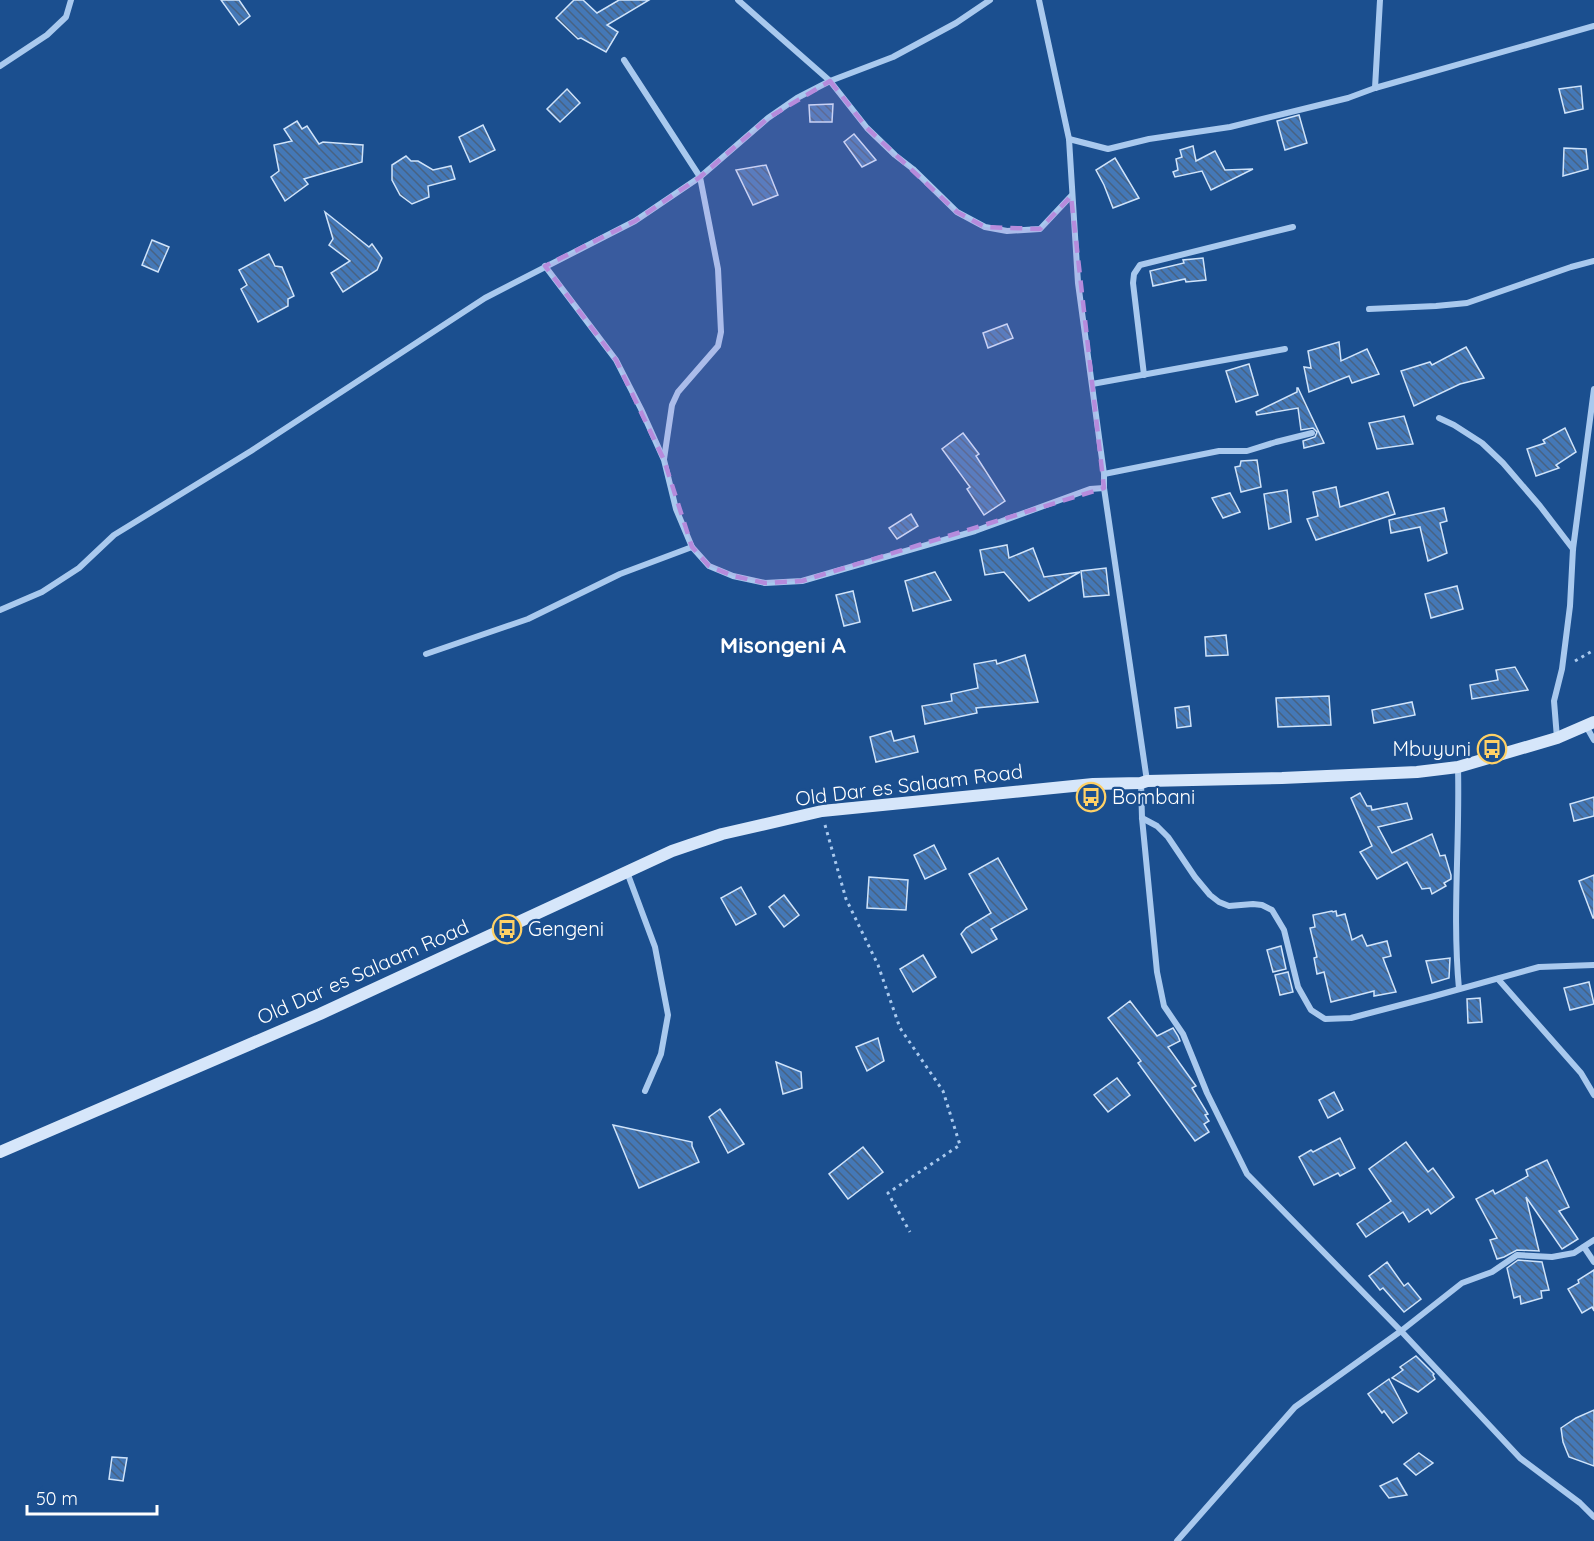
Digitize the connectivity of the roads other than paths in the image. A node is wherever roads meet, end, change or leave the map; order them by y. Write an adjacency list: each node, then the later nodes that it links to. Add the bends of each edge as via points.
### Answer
1 (71, 0): 8 (street, via 66,17)
2 (738, 0): 9 (street)
3 (990, 0): 9 (street, via 892,57)
4 (1039, 0): 11 (street)
5 (1380, 0): 10 (street)
6 (1594, 26): 10 (street)
7 (624, 60): 12 (street)
8 (0, 66)
9 (830, 81): 12 (street, via 768,118); 13 (street, via 867,128 895,155 957,212 985,227 1006,231 1040,229)
10 (1375, 88): 11 (street, via 1230,127 1108,149)
11 (1069, 139): 13 (street)
12 (700, 177): 16 (street, via 635,221); 24 (street, via 718,269 721,332 718,346 678,392 672,405)
13 (1071, 196): 20 (street)
14 (1293, 227): 19 (street, via 1140,265 1133,283)
15 (1594, 261): 17 (street, via 1467,303)
16 (545, 266): 24 (street, via 616,360); 29 (street, via 485,298 114,535 79,568 42,592)
17 (1369, 309)
18 (1285, 349): 19 (street)
19 (1144, 375): 20 (street)
20 (1092, 384): 25 (street)
21 (1594, 389): 28 (street)
22 (1438, 418): 28 (street, via 1482,443 1503,463)
23 (1312, 433): 25 (street, via 1247,452 1219,452)
24 (664, 460): 27 (street, via 676,509)
25 (1104, 474): 26 (street)
26 (1104, 488): 27 (street, via 1090,489 975,531 802,581 765,583 733,576 709,566); 35 (street)
27 (692, 548): 30 (street, via 620,574 528,619)
28 (1573, 549): 32 (street, via 1570,606 1554,701)
29 (0, 610)
30 (426, 654)
31 (1590, 724): 32 (street, Old Dar es Salaam Road); 33 (street)
32 (1557, 738): 34 (street, Old Dar es Salaam Road)
33 (1594, 741)
34 (1458, 767): 35 (street, Old Dar es Salaam Road, via 1293,778); 40 (street)
35 (1144, 782): 36 (street); 37 (street, Old Dar es Salaam Road, via 822,811 722,834)
36 (1142, 818): 40 (street, via 1157,826 1219,902 1229,906 1262,905 1272,910 1284,930 1298,987 1311,1010 1325,1019 1351,1018); 47 (street, via 1157,972 1164,1005 1183,1034 1247,1174)
37 (627, 872): 41 (street, via 655,947 668,1015 661,1054); 43 (street, Old Dar es Salaam Road, via 320,1014)
38 (1594, 965): 39 (street, via 1539,967)
39 (1498, 979): 40 (street); 42 (street, via 1581,1073)
40 (1459, 989)
41 (645, 1091)
42 (1594, 1095)
43 (0, 1152)
44 (1594, 1240): 45 (street)
45 (1584, 1246): 46 (street); 47 (street, via 1574,1253 1552,1257 1517,1255 1492,1272 1462,1283)
46 (1594, 1262)
47 (1401, 1331): 48 (street, via 1520,1458); 49 (street, via 1295,1407)
48 (1594, 1517)
49 (1177, 1541)

